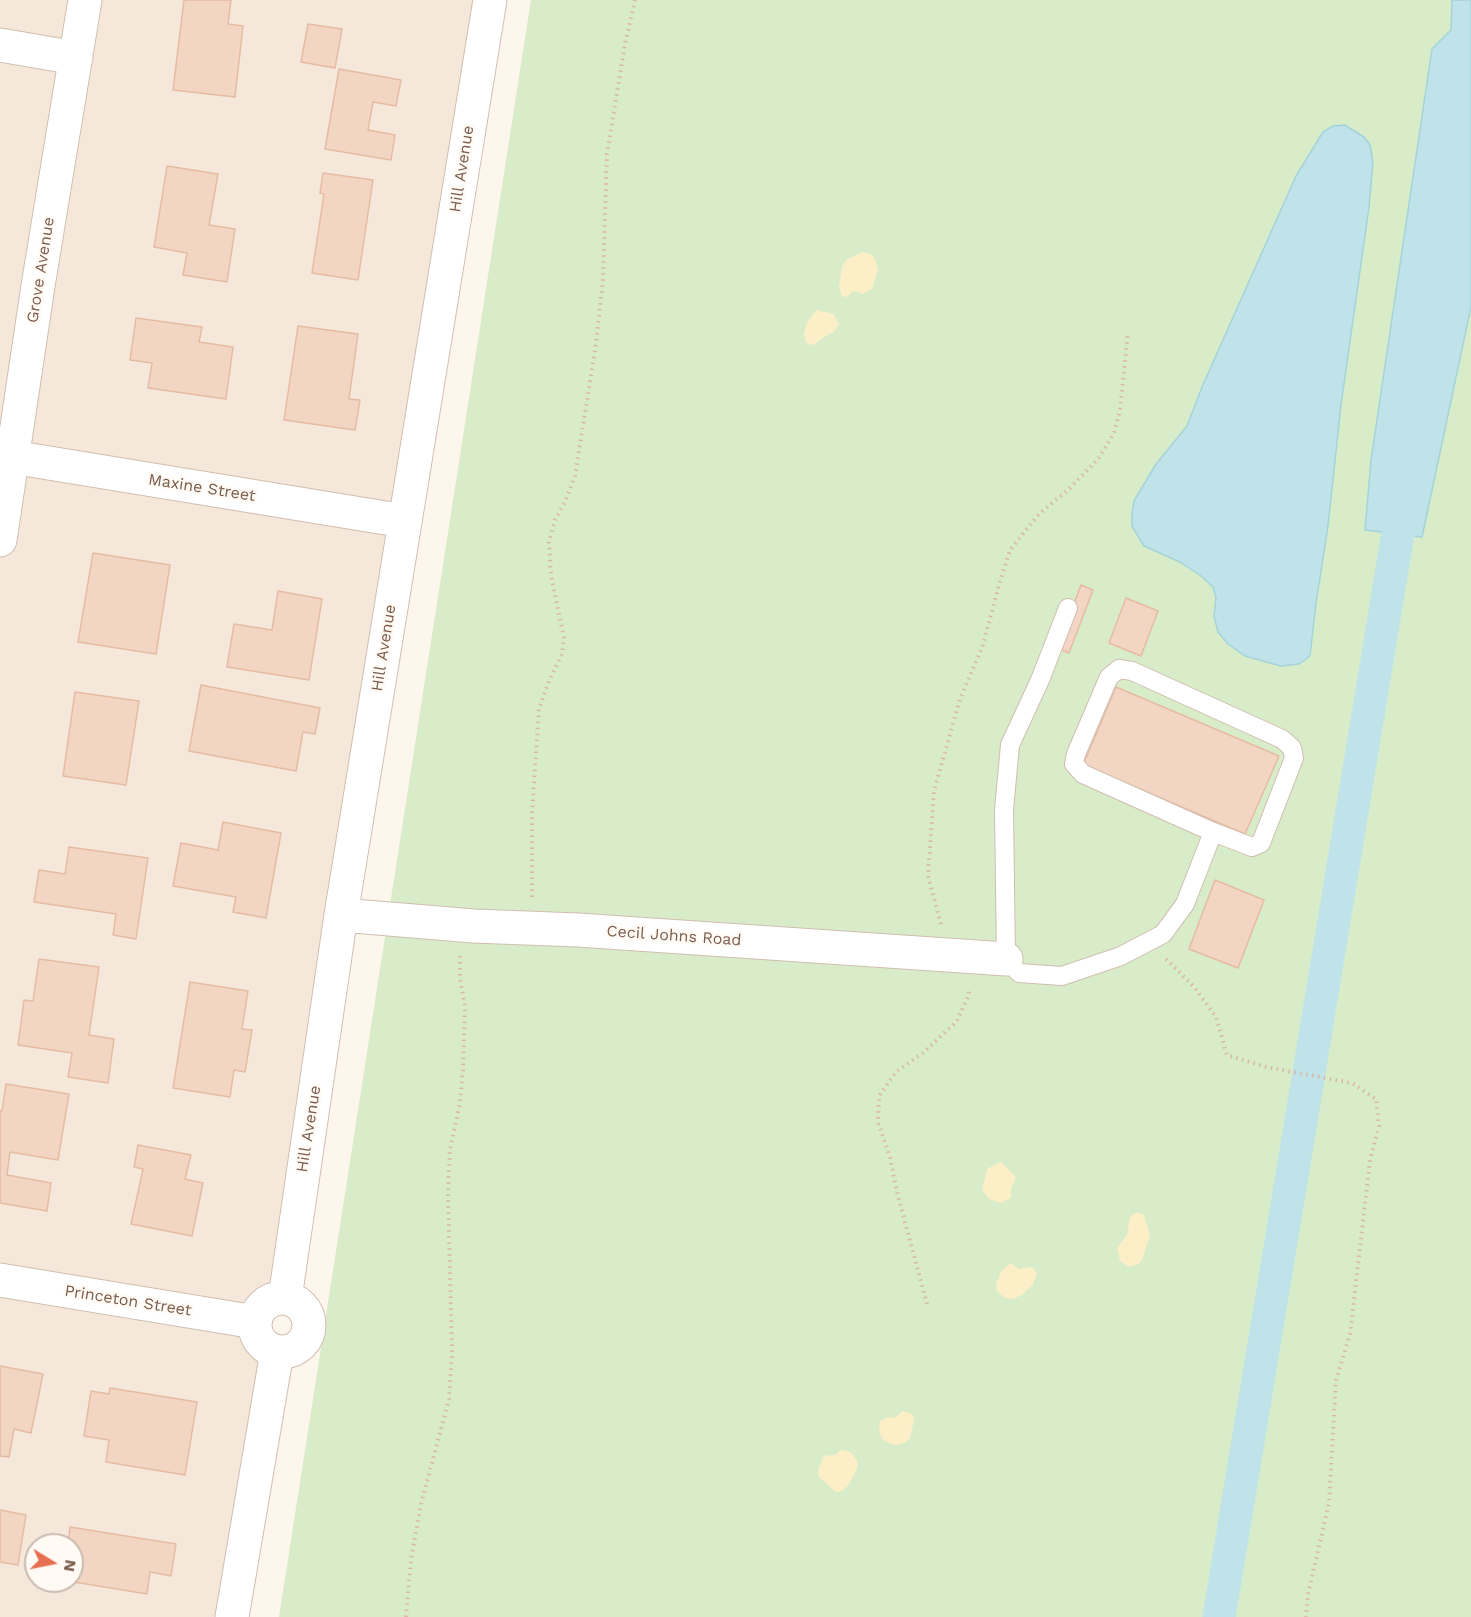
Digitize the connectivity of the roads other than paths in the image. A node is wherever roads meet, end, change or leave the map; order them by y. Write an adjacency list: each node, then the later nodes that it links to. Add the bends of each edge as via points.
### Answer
1 (85, 0): 4 (street, Grove Avenue)
2 (490, 0): 6 (street, Hill Avenue)
3 (0, 45): 4 (street)
4 (76, 58): 5 (street, Grove Avenue)
5 (7, 456): 6 (street, Maxine Street); 7 (street, Grove Avenue)
6 (404, 521): 10 (street, Hill Avenue)
7 (0, 540)
8 (1068, 608): 11 (lane, via 1010,745 1004,810)
9 (1214, 832): 9 (lane, via 1252,847 1261,843 1294,758 1292,748 1132,671 1119,669 1109,677 1074,764 1083,774); 11 (lane, via 1185,904 1163,934 1121,956 1062,976 1019,973)
10 (341, 915): 11 (street, Cecil Johns Road); 13 (street, Hill Avenue)
11 (1006, 959)
12 (0, 1280): 14 (street, Princeton Street)
13 (285, 1298): 14 (street, via 262,1307); 15 (street, via 306,1311 308,1332 296,1348)
14 (255, 1322): 15 (street, via 263,1343)
15 (277, 1352): 16 (street)
16 (232, 1617)

